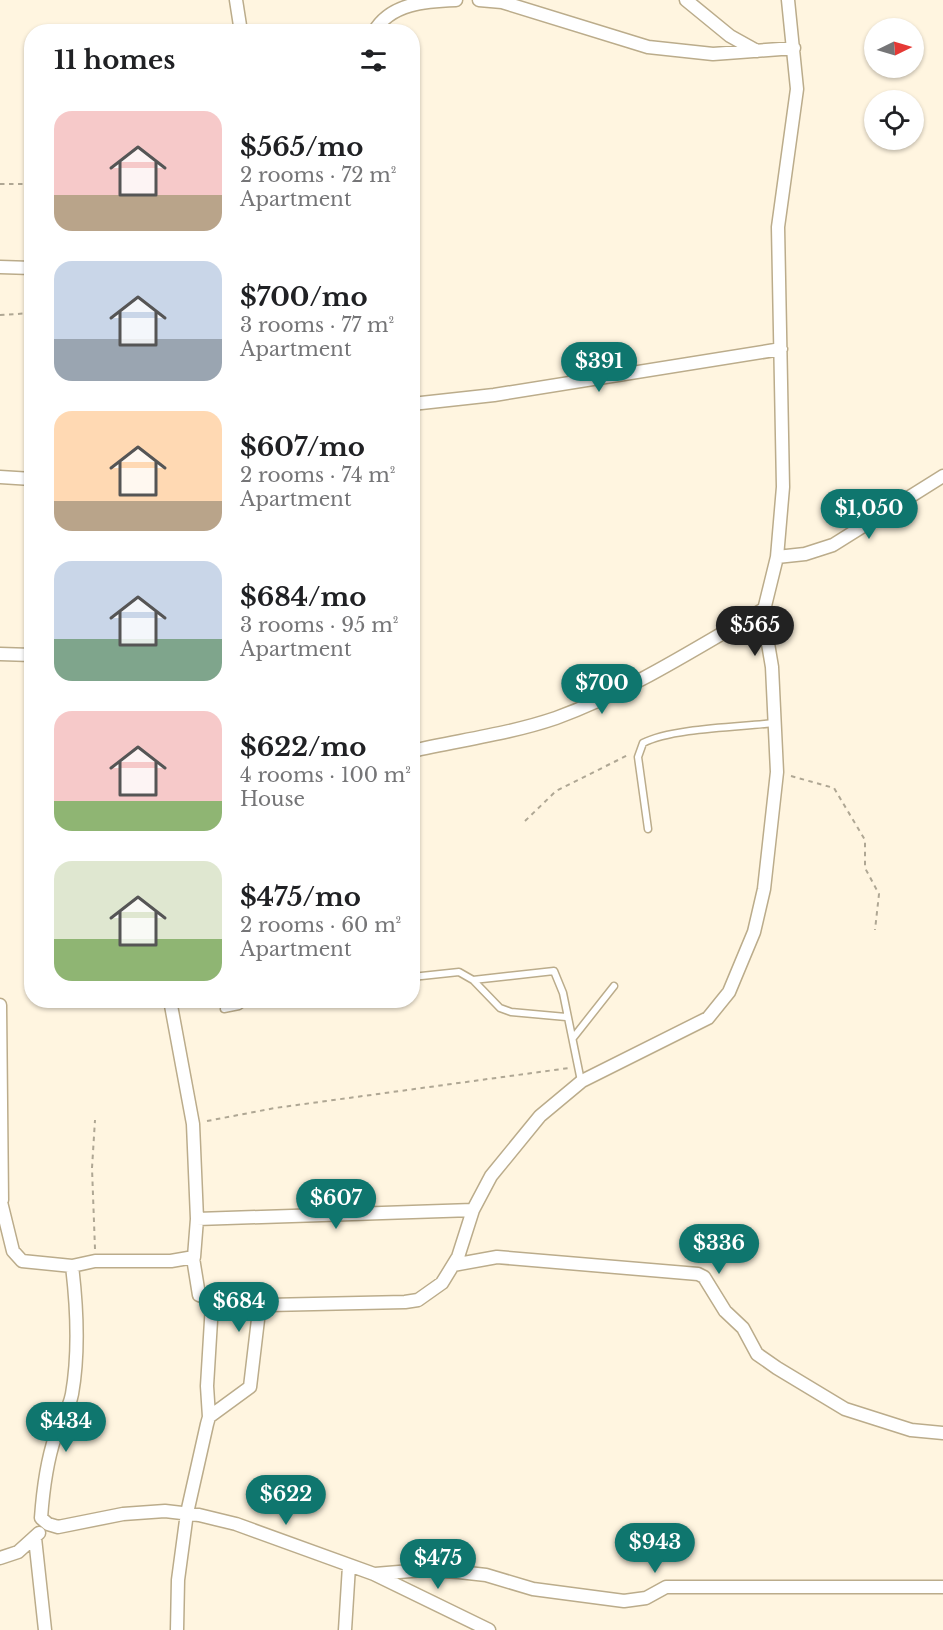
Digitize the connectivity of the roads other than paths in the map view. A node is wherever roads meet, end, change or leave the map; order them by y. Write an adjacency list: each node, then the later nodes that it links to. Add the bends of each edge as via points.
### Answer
1 (236, 0): 6 (street)
2 (456, 0): 7 (street, via 407,6)
3 (479, 0): 9 (street, via 502,2 648,47 713,54)
4 (686, 0): 9 (street, via 730,36)
5 (788, 0): 8 (street)
6 (240, 24)
7 (380, 24)
8 (794, 48): 9 (street); 12 (street, via 795,116 778,226)
9 (758, 52)
10 (0, 267): 11 (street)
11 (24, 268)
12 (781, 349): 13 (street); 17 (street, via 783,487)
13 (420, 403)
14 (943, 476): 17 (street, via 833,544 805,554)
15 (0, 477): 16 (street)
16 (24, 478)
17 (777, 557): 18 (street)
18 (764, 609): 21 (street); 22 (street, via 593,703 499,734)
19 (0, 654): 20 (street)
20 (24, 655)
21 (775, 723): 23 (lane, via 643,743 639,750); 33 (street, via 777,772 760,912 722,1003 692,1028)
22 (420, 749)
23 (648, 829)
24 (420, 976): 25 (lane, via 459,972)
25 (473, 980): 31 (lane, via 500,1008); 31 (lane, via 551,970 557,975)
26 (614, 986): 32 (lane)
27 (0, 1005): 34 (street)
28 (171, 1008): 36 (street, via 192,1124)
29 (229, 1008): 30 (lane)
30 (224, 1009)
31 (567, 1017): 32 (lane)
32 (573, 1038): 33 (lane)
33 (582, 1081): 35 (street, via 540,1116 509,1151)
34 (1, 1199): 39 (street, via 16,1257)
35 (473, 1210): 36 (street); 38 (street)
36 (197, 1219): 37 (street)
37 (193, 1258): 39 (street, via 95,1261); 40 (street, via 199,1295 212,1304)
38 (453, 1265): 40 (street, via 442,1283 418,1300 264,1306 255,1323 250,1387); 41 (street, via 497,1257 698,1274 743,1328 757,1354 769,1363 845,1409 911,1430)
39 (72, 1266): 43 (street, via 73,1384 43,1487 41,1518)
40 (209, 1417): 42 (street)
41 (943, 1433)
42 (187, 1512): 43 (street, via 123,1514 58,1527); 46 (street, via 236,1524); 50 (street, via 178,1580)
43 (48, 1524): 44 (street)
44 (35, 1538): 45 (street, via 18,1552); 49 (street)
45 (0, 1558)
46 (349, 1566): 47 (street); 51 (street)
47 (374, 1574): 48 (street, via 459,1572 624,1601 646,1598 666,1587); 52 (street)
48 (943, 1587)
49 (45, 1630)
50 (177, 1630)
51 (345, 1630)
52 (489, 1630)

